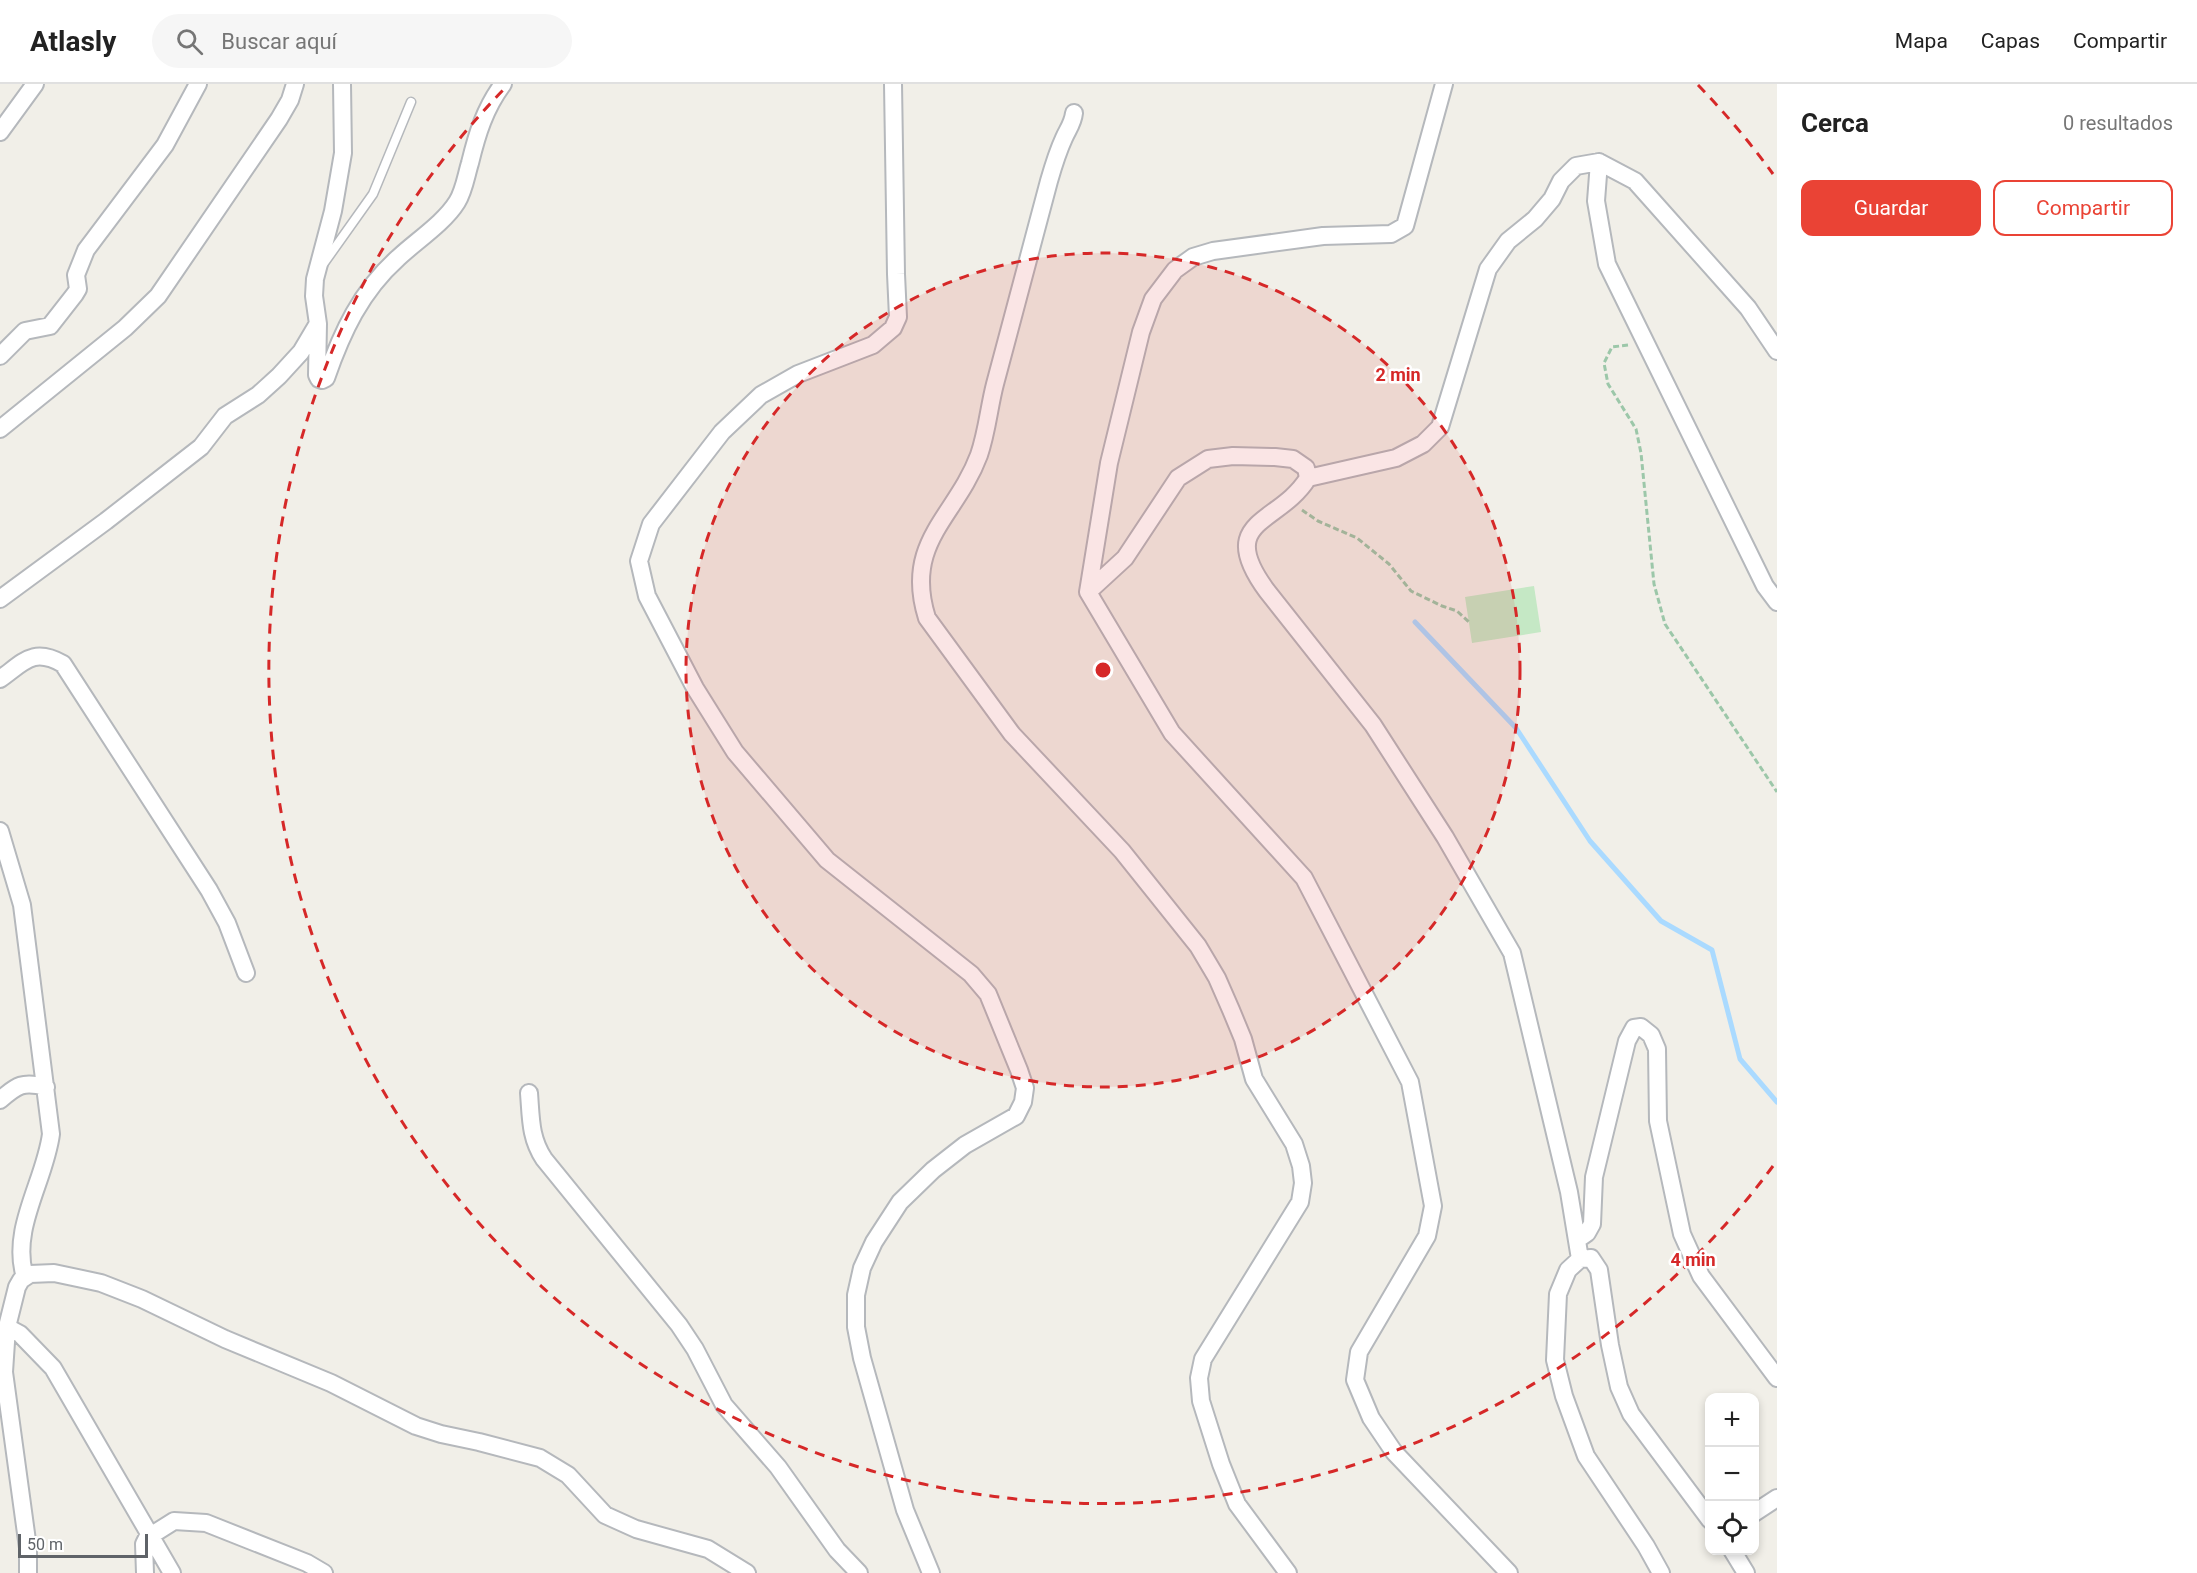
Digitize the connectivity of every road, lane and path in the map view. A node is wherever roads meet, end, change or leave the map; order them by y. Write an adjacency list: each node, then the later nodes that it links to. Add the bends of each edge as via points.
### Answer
1 (35, 84): 10 (street)
2 (198, 84): 16 (street, via 165,145 86,250 76,275 75,294 50,326 25,331)
3 (295, 84): 17 (street, via 273,128 158,296 125,328)
4 (342, 84): 12 (street, via 343,153)
5 (502, 84): 13 (street, via 481,121 459,199 446,217 370,287 348,321 322,380 317,375)
6 (893, 84): 47 (street, via 898,317 873,345 798,374 761,395 722,432 651,524 639,561 647,596 695,688 735,752 827,860 984,988 1025,1088 1016,1116 965,1145 900,1202 874,1242 862,1268 856,1295 856,1328 862,1358 905,1510)
7 (1444, 84): 20 (street, via 1405,226 1391,234 1323,236 1193,256 1175,270 1153,299 1141,332 1109,463)
8 (411, 102): 12 (lane, via 373,194 325,262)
9 (1074, 113): 48 (street, via 1051,175 978,455 923,561 922,604 927,618 1012,734 1122,851 1198,946 1231,1010 1254,1079 1294,1143 1302,1174 1300,1202 1203,1359 1199,1378 1208,1430 1237,1504)
10 (0, 132)
11 (1599, 162): 14 (street, via 1596,201 1606,264); 15 (street, via 1635,181 1748,308); 18 (street, via 1576,166 1561,181 1552,200 1508,241 1488,269 1440,428 1423,444 1396,458)
12 (318, 266): 13 (street, via 314,296)
13 (318, 324): 21 (street, via 301,352 279,376 225,416 201,447)
14 (1650, 351): 22 (street, via 1765,586); 25 (path, via 1627,345 1612,347 1604,363 1608,384 1636,429 1654,584 1665,624)
15 (1777, 351)
16 (0, 356)
17 (0, 429)
18 (1308, 478): 19 (street); 20 (street, via 1306,468 1293,459 1208,459 1178,478 1125,558)
19 (1292, 496): 23 (path, via 1304,512 1358,538 1389,564 1411,591 1457,611); 31 (street, via 1249,536 1246,553 1253,573 1373,724 1512,953 1569,1192)
20 (1088, 592): 49 (street, via 1172,733 1304,878 1410,1082 1433,1206 1427,1236 1359,1352 1355,1380 1371,1418 1395,1452)
21 (0, 599)
22 (1777, 602)
23 (1469, 622)
24 (0, 679): 27 (street, via 38,655 63,664 209,890 227,923)
25 (1777, 792)
26 (0, 831): 28 (street, via 22,905)
27 (246, 974)
28 (46, 1088): 30 (street, via 25,1084); 33 (street, via 51,1134 49,1151 25,1219 20,1263)
29 (530, 1093): 46 (street, via 535,1147 679,1325 724,1405 778,1467 837,1550)
30 (0, 1100)
31 (1576, 1240): 32 (street); 35 (street, via 1592,1224 1594,1177 1627,1041 1634,1028 1641,1027 1651,1035 1657,1049 1658,1121 1682,1234 1701,1276)
32 (1580, 1259): 38 (street, via 1591,1258 1599,1270 1619,1387 1631,1414); 50 (street, via 1568,1270 1558,1294 1556,1360 1563,1396 1586,1456)
33 (24, 1277): 34 (street, via 17,1287); 45 (street, via 54,1273 101,1283 331,1383 416,1426 540,1458 568,1475 605,1515 636,1529 708,1550)
34 (7, 1327): 39 (street, via 20,1334 53,1368); 41 (street, via 4,1372)
35 (1777, 1378)
36 (1777, 1498): 37 (street)
37 (1759, 1510)
38 (1705, 1513)
39 (149, 1536): 42 (street, via 144,1544); 43 (street); 44 (street, via 174,1521 206,1523)
40 (1734, 1555): 51 (street)
41 (28, 1573)
42 (146, 1573)
43 (172, 1573)
44 (324, 1573)
45 (747, 1573)
46 (859, 1573)
47 (931, 1573)
48 (1288, 1573)
49 (1509, 1573)
50 (1661, 1573)
51 (1746, 1573)

